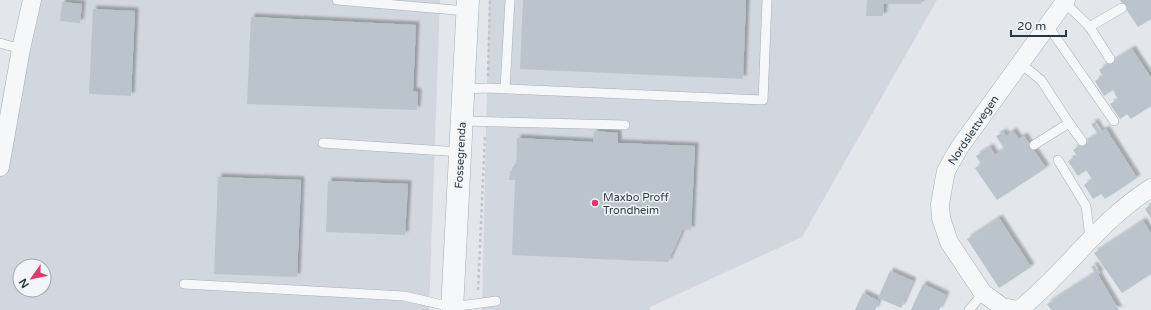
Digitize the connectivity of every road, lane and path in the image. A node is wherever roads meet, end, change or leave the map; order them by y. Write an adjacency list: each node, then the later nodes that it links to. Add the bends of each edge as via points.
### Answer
1 (32, 0): 13 (street)
2 (337, 0): 7 (lane)
3 (490, 0): 16 (path)
4 (510, 0): 17 (lane)
5 (767, 0): 17 (lane, via 763,100)
6 (1065, 1): 10 (street, Nordslettvegen); 11 (lane)
7 (422, 3): 8 (lane)
8 (467, 5): 18 (street, Fossegrenda)
9 (1122, 8): 11 (lane)
10 (1048, 26): 15 (street, Nordslettvegen); 21 (lane)
11 (1089, 27): 14 (lane)
12 (0, 43): 13 (lane)
13 (21, 49): 29 (street)
14 (1110, 59)
15 (1020, 63): 22 (lane, via 1041,80); 33 (street, Nordslettvegen, via 959,148 946,171 943,187 941,218 950,242)
16 (488, 88): 17 (lane); 18 (lane)
17 (505, 88)
18 (464, 89): 19 (street, Fossegrenda)
19 (462, 121): 20 (lane); 27 (street, Fossegrenda)
20 (486, 121): 23 (lane); 35 (path)
21 (1114, 121)
22 (1069, 123): 24 (lane); 26 (lane)
23 (626, 125)
24 (1082, 141)
25 (323, 144): 27 (lane)
26 (1034, 146)
27 (461, 152): 36 (street, Fossegrenda)
28 (1058, 160): 31 (lane, via 1086,206)
29 (0, 167)
30 (1151, 188): 31 (street, Nordslettvegen, via 1131,200)
31 (1090, 238): 38 (street, Nordslettvegen, via 1040,293)
32 (184, 284): 36 (lane, via 404,296)
33 (983, 293): 37 (lane); 38 (street, Nordslettvegen, via 1002,307)
34 (496, 301): 35 (lane)
35 (478, 302): 36 (lane)
36 (452, 308)
37 (969, 310)
38 (1019, 310)

